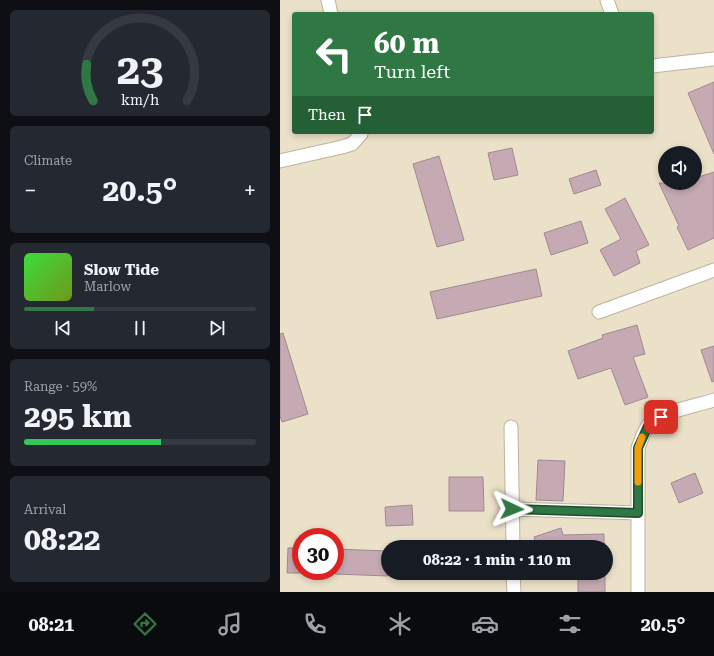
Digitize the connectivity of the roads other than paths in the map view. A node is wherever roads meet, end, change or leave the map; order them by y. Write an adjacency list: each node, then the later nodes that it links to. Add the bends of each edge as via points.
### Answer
1 (328, 0): 3 (street)
2 (607, 0): 4 (street)
3 (331, 12)
4 (611, 12)
5 (714, 59): 6 (street)
6 (654, 66)
7 (361, 134): 8 (street, via 352,144)
8 (280, 161)
9 (714, 270): 10 (street)
10 (599, 312)
11 (714, 400): 14 (street, via 661,417 649,424 638,448)
12 (511, 428): 13 (street)
13 (512, 509): 14 (street); 15 (street)
14 (638, 513): 18 (street)
15 (513, 540)
16 (513, 580): 17 (street)
17 (514, 592)
18 (638, 592)

